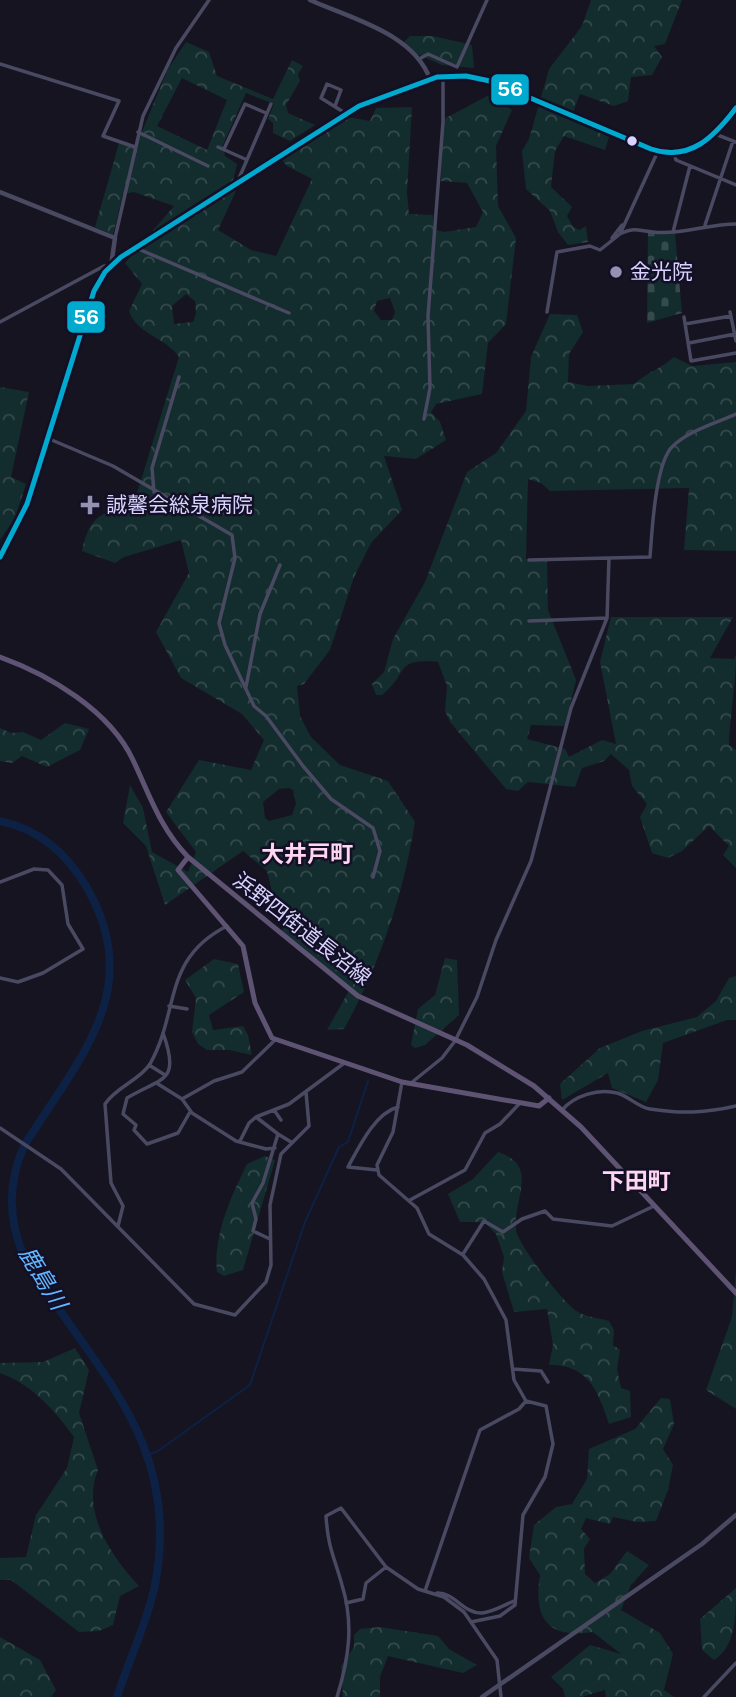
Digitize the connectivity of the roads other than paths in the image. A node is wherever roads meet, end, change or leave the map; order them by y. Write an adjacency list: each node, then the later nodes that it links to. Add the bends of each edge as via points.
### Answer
1 (209, 0): 13 (street, via 166,66)
2 (310, 0): 4 (street, via 404,44)
3 (487, 0): 4 (street, via 457,67 428,54)
4 (421, 58): 7 (street)
5 (0, 64): 17 (street, via 119,101 103,136)
6 (443, 77): 7 (main road); 19 (main road, via 490,81); 48 (street, via 428,316 430,388)
7 (430, 79): 12 (main road)
8 (271, 104): 11 (street)
9 (335, 106): 9 (street, via 321,97 327,84 341,90); 12 (street)
10 (736, 108): 14 (main road)
11 (266, 113): 18 (street, via 245,104); 21 (street)
12 (345, 113): 25 (main road)
13 (138, 132): 17 (street); 22 (street)
14 (715, 134): 15 (street); 20 (main road, via 698,146)
15 (734, 142): 24 (street)
16 (218, 146): 18 (street)
17 (135, 147): 33 (street)
18 (224, 149): 21 (street)
19 (658, 151): 20 (main road); 28 (street)
20 (674, 153): 23 (street, via 677,160)
21 (245, 159): 25 (street)
22 (208, 166)
23 (690, 166): 24 (street); 31 (street)
24 (719, 178): 26 (street); 30 (street)
25 (237, 183): 35 (main road)
26 (736, 185)
27 (0, 192): 33 (street)
28 (623, 223): 32 (street); 34 (street)
29 (736, 223): 30 (street)
30 (705, 225): 31 (street)
31 (672, 233): 32 (street, via 631,228)
32 (620, 234): 34 (street)
33 (115, 238): 36 (street)
34 (609, 242): 37 (street, via 600,250 590,246 557,253)
35 (135, 248): 36 (main road); 38 (street)
36 (111, 266): 40 (street); 49 (main road, via 94,291)
37 (547, 312)
38 (289, 313)
39 (684, 317): 41 (street)
40 (0, 322)
41 (685, 324): 42 (street, via 731,314); 44 (street)
42 (735, 334): 43 (street); 44 (street)
43 (736, 341)
44 (688, 343): 45 (street, via 691,360)
45 (736, 353)
46 (179, 377): 50 (street, via 152,468)
47 (736, 414): 52 (street, via 669,450 659,479 650,557)
48 (424, 419)
49 (47, 439): 50 (street, via 113,466); 51 (main road, via 23,514)
50 (154, 492): 58 (street, via 232,535 235,558 220,627)
51 (0, 557)
52 (609, 558): 53 (street); 55 (street)
53 (529, 560)
54 (280, 565): 58 (street, via 260,614)
55 (607, 618): 56 (street); 68 (street, via 571,709 531,861)
56 (530, 621)
57 (0, 657): 59 (main road, 浜野四街道長沼線, via 33,670 113,729 134,762 169,838)
58 (246, 687): 60 (street, via 254,705 331,799 373,828 380,851)
59 (188, 857): 62 (main road, 浜野四街道長沼線, via 178,870); 68 (main road, 浜野四街道長沼線, via 358,996)
60 (373, 877)
61 (0, 882): 63 (street, via 34,869 48,870 62,885 68,924 83,949 18,982)
62 (227, 926): 64 (street, via 204,938 191,954 180,971); 67 (main road, 浜野四街道長沼線, via 243,946 255,1003 266,1030)
63 (0, 978)
64 (169, 1006): 65 (street); 66 (street)
65 (187, 1009)
66 (163, 1033): 70 (street); 71 (street, via 171,1063)
67 (276, 1040): 69 (main road); 77 (street, via 242,1072)
68 (455, 1041): 74 (street); 76 (main road, 浜野四街道長沼線)
69 (343, 1064): 72 (main road); 75 (street)
70 (149, 1065): 71 (street); 94 (street, via 105,1104 111,1182 123,1206)
71 (165, 1076): 73 (street)
72 (402, 1082): 74 (main road); 80 (street)
73 (158, 1084): 77 (street); 83 (street, via 127,1098 122,1108 143,1142 178,1133)
74 (410, 1084): 78 (main road)
75 (306, 1092): 81 (street); 89 (street, via 309,1126)
76 (549, 1098): 78 (main road, via 539,1106); 82 (main road, 浜野四街道長沼線)
77 (182, 1099): 83 (street)
78 (520, 1103): 92 (street, via 485,1133 465,1170)
79 (736, 1106): 82 (street, via 692,1114 641,1107 618,1093 604,1093 571,1100)
80 (398, 1107): 91 (street); 91 (street, via 374,1127 348,1167)
81 (274, 1110): 84 (street); 85 (street)
82 (562, 1110): 93 (main road, 浜野四街道長沼線)
83 (190, 1112): 88 (street)
84 (256, 1117): 87 (street); 88 (street)
85 (281, 1120)
86 (0, 1128): 94 (street, via 54,1161)
87 (278, 1134): 89 (street); 90 (street)
88 (240, 1141): 90 (street)
89 (292, 1143): 95 (street, via 281,1154 271,1198)
90 (275, 1148): 95 (street, via 253,1203 253,1231)
91 (377, 1170): 92 (street)
92 (410, 1200): 96 (street, via 429,1234)
93 (654, 1206): 96 (street, via 612,1226 553,1219 545,1212 522,1219 503,1232 484,1221); 97 (main road, 浜野四街道長沼線)
94 (118, 1226): 95 (street, via 194,1304 235,1315 266,1282)
95 (270, 1239)
96 (463, 1255): 98 (street, via 484,1279 502,1311)
97 (736, 1293)
98 (513, 1369): 99 (street, via 541,1371); 100 (street)
99 (548, 1382)
100 (526, 1401): 103 (street, via 480,1430); 105 (street, via 546,1406 553,1444 545,1477 523,1515)
101 (736, 1515): 109 (street, via 702,1544)
102 (386, 1567): 103 (street); 106 (street, via 366,1583 363,1599); 106 (street, via 344,1510 327,1514 327,1546)
103 (425, 1591): 104 (street)
104 (434, 1594): 105 (street, via 445,1594 469,1611 481,1613); 107 (street, via 457,1606)
105 (514, 1601): 107 (street, via 512,1610 500,1616)
106 (346, 1604): 110 (street, via 351,1646)
107 (471, 1622): 109 (street, via 497,1660)
108 (736, 1663): 113 (street)
109 (500, 1685): 111 (street); 112 (street)
110 (337, 1697)
111 (482, 1697)
112 (501, 1697)
113 (704, 1697)

